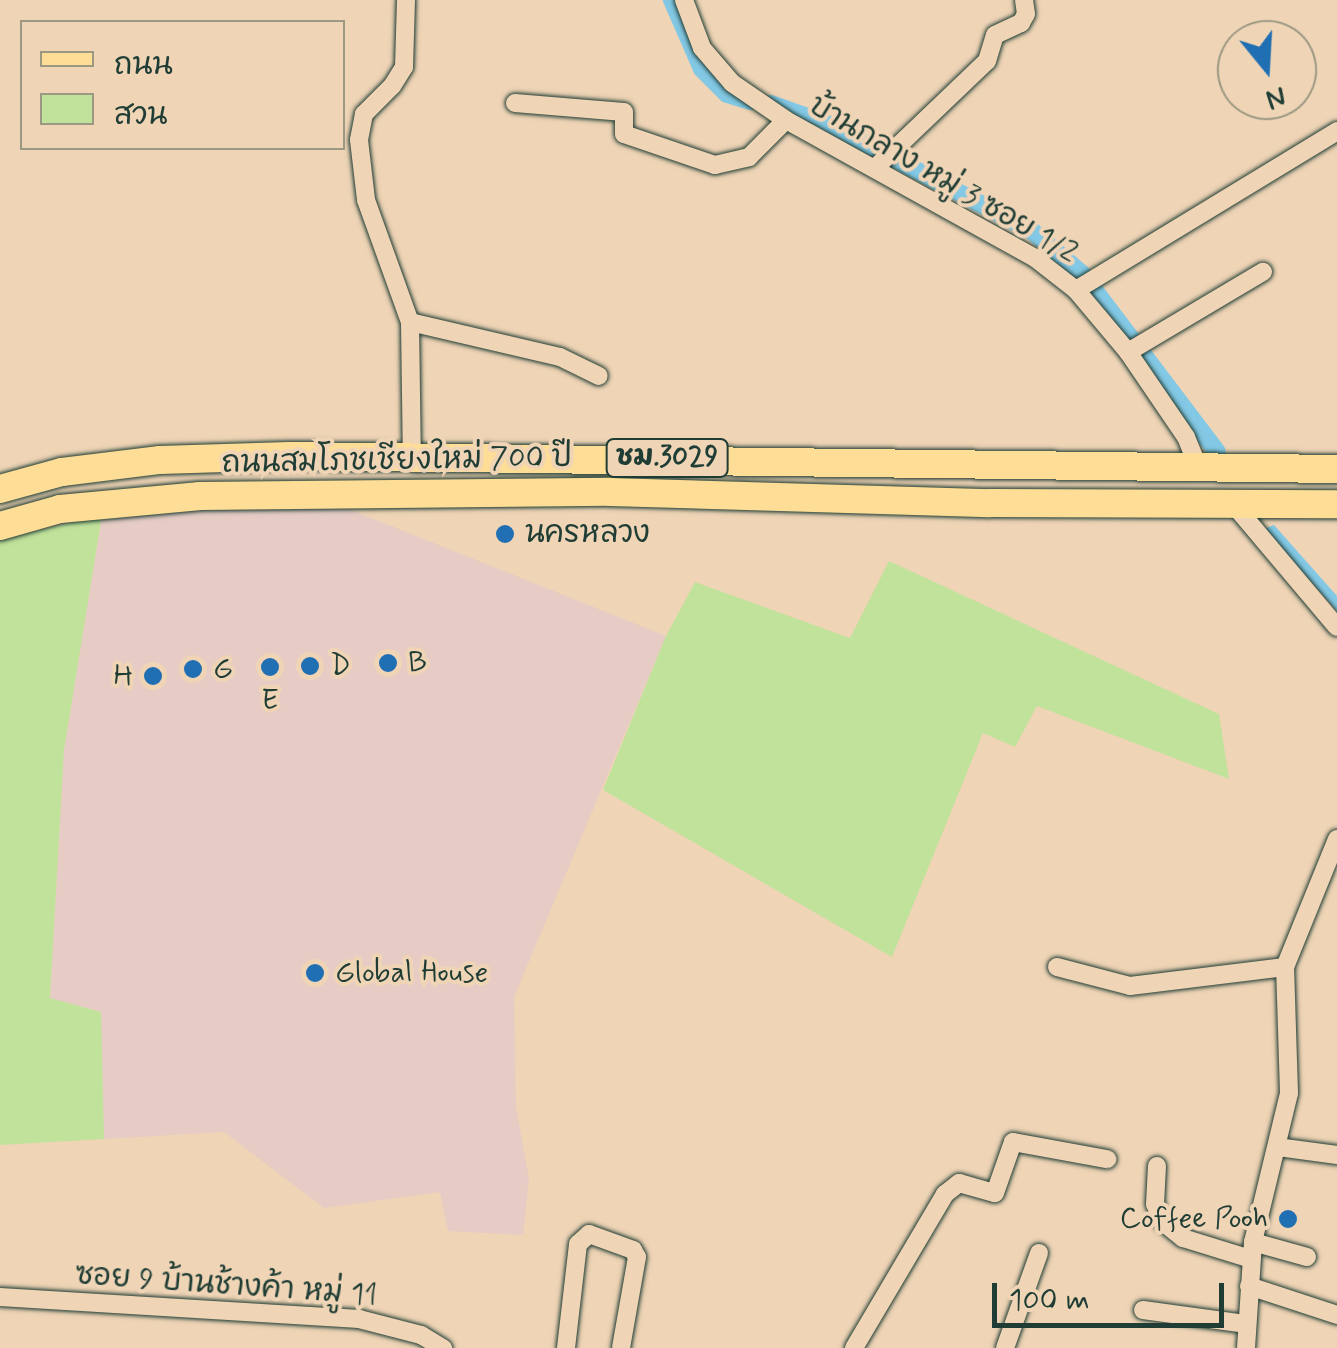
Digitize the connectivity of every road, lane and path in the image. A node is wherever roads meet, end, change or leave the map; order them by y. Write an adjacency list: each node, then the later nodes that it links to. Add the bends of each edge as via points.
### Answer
1 (406, 0): 10 (street, via 404,67 364,114 359,140 366,200)
2 (684, 0): 5 (street, บ้านกลาง หมู่ 3 ซอย 1/2, via 712,60 732,83)
3 (1024, 0): 7 (street, via 1021,22 994,34 987,60)
4 (514, 103): 5 (street, via 624,112 624,134 715,164 748,157)
5 (786, 120): 7 (street, บ้านกลาง หมู่ 3 ซอย 1/2)
6 (1337, 130): 9 (street)
7 (876, 168): 9 (street, บ้านกลาง หมู่ 3 ซอย 1/2, via 1035,258)
8 (1263, 272): 11 (street)
9 (1076, 290): 11 (street, บ้านกลาง หมู่ 3 ซอย 1/2)
10 (410, 322): 12 (street, via 560,357); 13 (street)
11 (1128, 352): 14 (street, บ้านกลาง หมู่ 3 ซอย 1/2, via 1186,437)
12 (599, 376)
13 (412, 457): 14 (main road, ถนนสมโภชเชียงใหม่ 700 ปี / ชม.3029); 16 (main road, ถนนสมโภชเชียงใหม่ 700 ปี / ชม.3029, via 160,460 62,472)
14 (1199, 469): 15 (main road, ถนนสมโภชเชียงใหม่ 700 ปี / ชม.3029)
15 (1337, 469)
16 (0, 490)
17 (1337, 504): 18 (main road, ถนนสมโภชเชียงใหม่ 700 ปี / ชม.3029)
18 (1235, 506): 19 (main road, ถนนสมโภชเชียงใหม่ 700 ปี / ชม.3029, via 610,492 200,496 60,509); 20 (street)
19 (0, 526)
20 (1337, 627)
21 (1336, 846): 23 (street)
22 (1057, 966): 23 (street, via 1130,986)
23 (1285, 967): 24 (street, via 1288,1093)
24 (1278, 1148): 25 (street); 28 (street)
25 (1337, 1155)
26 (1108, 1159): 39 (street, via 1014,1142 995,1193 959,1183 945,1194)
27 (1157, 1166): 28 (street, via 1155,1204 1162,1222 1183,1238)
28 (1252, 1251): 30 (street); 31 (street)
29 (1039, 1253): 40 (street)
30 (1306, 1257)
31 (1249, 1286): 34 (street); 35 (street)
32 (0, 1297): 36 (street, ซอย 9 บ้านช้างค้า หมู่ 11, via 359,1319 420,1334)
33 (1142, 1310): 35 (street)
34 (1337, 1315)
35 (1248, 1324): 41 (street)
36 (443, 1348)
37 (566, 1348): 38 (street, via 578,1244 590,1234 638,1257)
38 (621, 1348)
39 (854, 1348)
40 (1004, 1348)
41 (1246, 1348)

